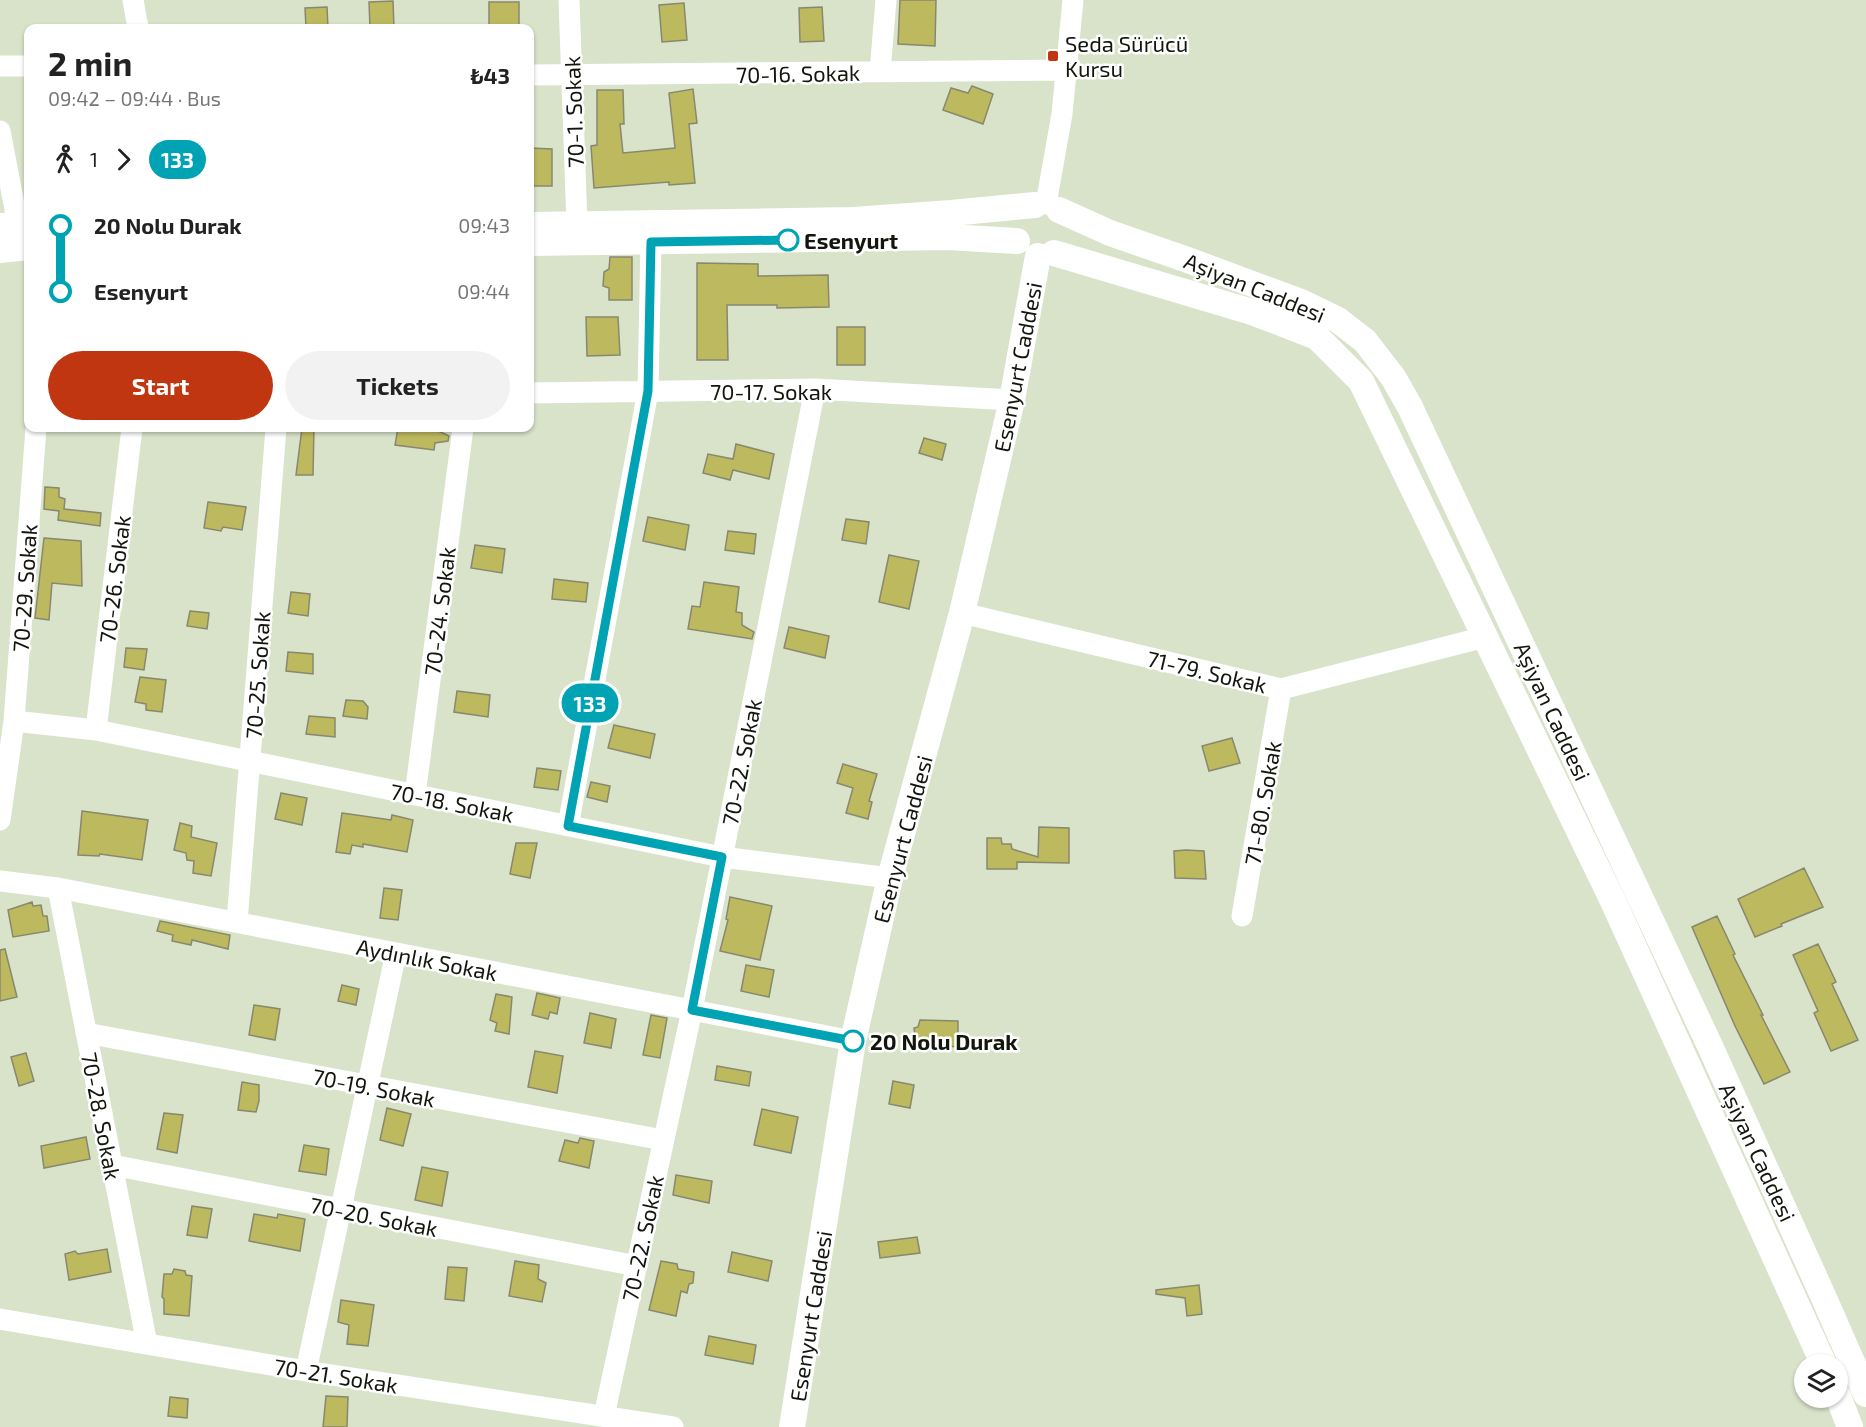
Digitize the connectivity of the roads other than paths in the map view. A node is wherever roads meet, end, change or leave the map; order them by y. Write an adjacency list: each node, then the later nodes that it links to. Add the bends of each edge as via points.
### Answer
1 (133, 0): 5 (street)
2 (569, 0): 11 (street, 70-1. Sokak)
3 (886, 0): 9 (street)
4 (1073, 0): 8 (street)
5 (137, 24)
6 (0, 66): 7 (street)
7 (24, 66)
8 (1066, 70): 9 (street, 70-16. Sokak); 13 (street)
9 (880, 72): 11 (street, 70-16. Sokak)
10 (534, 75): 11 (street, 70-16. Sokak)
11 (571, 76): 15 (street, 70-1. Sokak)
12 (0, 131): 16 (street)
13 (1046, 206): 15 (street, via 853,220); 17 (street, via 1029,207 1019,216 1015,228); 21 (street, Esenyurt Caddesi, via 1067,225 1068,233 1061,248); 58 (street, Aşiyan Caddesi, via 1280,294 1338,320 1365,341 1393,377 1622,856)
14 (534, 225): 15 (street)
15 (577, 225)
16 (19, 231): 20 (street)
17 (1017, 241): 18 (street, via 947,237); 21 (street, Aşiyan Caddesi, via 1026,251)
18 (651, 242): 19 (street); 23 (street)
19 (534, 243)
20 (0, 249)
21 (1046, 255): 25 (street, Esenyurt Caddesi); 31 (street, Aşiyan Caddesi, via 1252,312 1317,337 1361,381)
22 (815, 389): 23 (street, 70-17. Sokak); 25 (street, 70-17. Sokak); 39 (street, 70-22. Sokak)
23 (648, 391): 24 (street, 70-17. Sokak); 38 (street)
24 (534, 393)
25 (1012, 400): 30 (street, Esenyurt Caddesi)
26 (36, 432): 33 (street, 70-29. Sokak)
27 (132, 432): 34 (street, 70-26. Sokak)
28 (276, 432): 35 (street, 70-25. Sokak)
29 (462, 432): 36 (street, 70-24. Sokak)
30 (962, 613): 32 (street, 71-79. Sokak); 40 (street, Esenyurt Caddesi)
31 (1485, 637): 32 (street, 71-79. Sokak); 56 (street, Aşiyan Caddesi, via 1612,899)
32 (1281, 689): 43 (street, 71-80. Sokak)
33 (14, 721): 34 (street, 70-18. Sokak); 37 (street, 70-29. Sokak)
34 (96, 730): 35 (street, 70-18. Sokak)
35 (251, 762): 36 (street, 70-18. Sokak); 44 (street, 70-25. Sokak)
36 (415, 795): 38 (street, 70-18. Sokak)
37 (0, 820)
38 (568, 826): 39 (street, 70-18. Sokak)
39 (722, 857): 40 (street, 70-18. Sokak); 46 (street, 70-22. Sokak)
40 (890, 878): 48 (street, Esenyurt Caddesi)
41 (0, 881): 42 (street, Aydınlık Sokak)
42 (58, 888): 44 (street, Aydınlık Sokak); 47 (street, 70-28. Sokak)
43 (1242, 916)
44 (237, 922): 45 (street, Aydınlık Sokak)
45 (396, 953): 46 (street, Aydınlık Sokak); 49 (street)
46 (692, 1010): 48 (street, Aydınlık Sokak); 50 (street, 70-22. Sokak)
47 (86, 1033): 49 (street, 70-19. Sokak); 51 (street, 70-28. Sokak)
48 (853, 1041): 62 (street, Esenyurt Caddesi)
49 (367, 1085): 50 (street, 70-19. Sokak); 52 (street)
50 (663, 1140): 53 (street, 70-22. Sokak)
51 (112, 1165): 52 (street, 70-20. Sokak); 55 (street, 70-28. Sokak)
52 (341, 1210): 53 (street, 70-20. Sokak); 57 (street)
53 (637, 1266): 60 (street, 70-22. Sokak)
54 (2, 1324): 55 (street, 70-21. Sokak)
55 (147, 1344): 57 (street, 70-21. Sokak)
56 (1819, 1354)
57 (306, 1371): 60 (street, 70-21. Sokak)
58 (1866, 1394)
59 (1843, 1408): 63 (street)
60 (604, 1416): 61 (street, 70-21. Sokak)
61 (673, 1427)
62 (792, 1427)
63 (1850, 1427)

